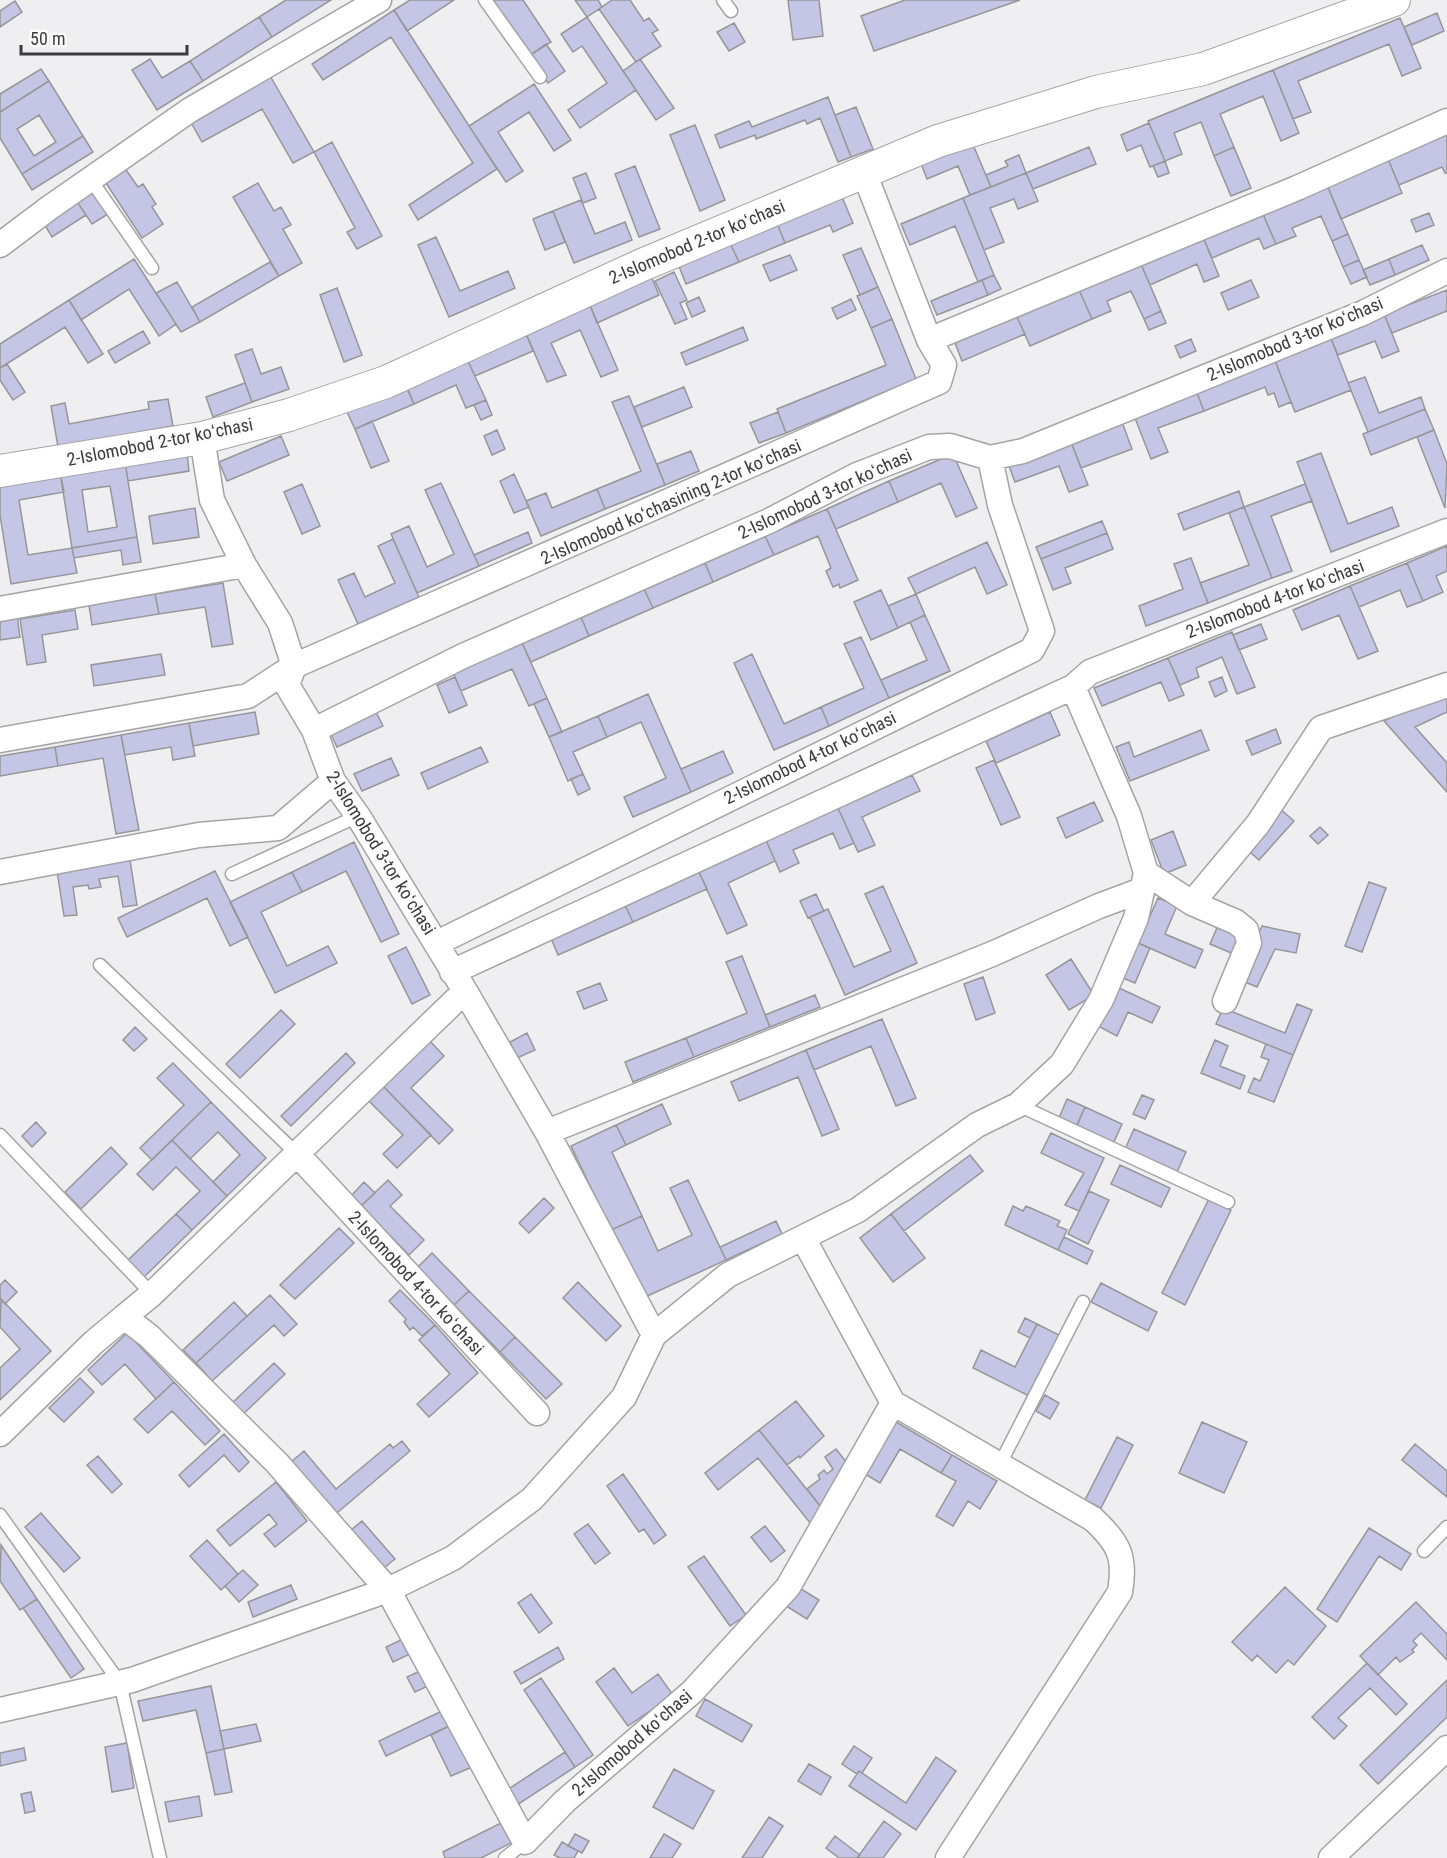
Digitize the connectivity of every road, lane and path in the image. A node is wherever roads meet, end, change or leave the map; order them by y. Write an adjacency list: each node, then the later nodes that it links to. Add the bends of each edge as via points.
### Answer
1 (379, 0): 9 (street, via 190,110)
2 (485, 0): 6 (lane)
3 (723, 0): 5 (lane)
4 (1394, 0): 8 (street, 2-Islomobod 2-tor koʻchasi, via 1203,69 1096,92 938,141)
5 (731, 11)
6 (540, 77)
7 (1447, 121): 13 (street, via 1297,188)
8 (863, 170): 13 (street, 2-Islomobod koʻchasining 2-tor koʻchasi); 14 (street, 2-Islomobod 2-tor koʻchasi, via 386,382 289,415)
9 (92, 180): 10 (street); 11 (lane)
10 (0, 245)
11 (152, 268)
12 (1447, 271): 15 (street, 2-Islomobod 3-tor koʻchasi, via 1330,326 1023,451)
13 (929, 340): 20 (street, 2-Islomobod koʻchasining 2-tor koʻchasi, via 944,364 939,382 926,390)
14 (202, 438): 16 (street, 2-Islomobod 2-tor koʻchasi); 18 (street, via 212,500)
15 (990, 458): 23 (street, 2-Islomobod 3-tor koʻchasi, via 950,446 929,447 858,475 769,521 463,656); 31 (street, 2-Islomobod 4-tor koʻchasi, via 1000,506 1042,631 1032,650)
16 (0, 471)
17 (1447, 531): 22 (street, 2-Islomobod 4-tor koʻchasi, via 1090,672)
18 (244, 565): 19 (street); 20 (street, via 280,623)
19 (0, 609)
20 (294, 666): 23 (street, 2-Islomobod 3-tor koʻchasi, via 287,685); 24 (street, 2-Islomobod koʻchasining 2-tor koʻchasi, via 248,696)
21 (1447, 686): 30 (street, via 1321,728 1258,824)
22 (1073, 687): 29 (street, via 1129,816); 33 (street, 2-Islomobod 4-tor koʻchasi)
23 (314, 730): 25 (street, 2-Islomobod 3-tor koʻchasi)
24 (0, 740)
25 (333, 781): 26 (street, 2-Islomobod 3-tor koʻchasi); 27 (street, via 278,828 199,834)
26 (358, 816): 28 (lane); 31 (street, 2-Islomobod 3-tor koʻchasi)
27 (0, 872)
28 (232, 874)
29 (1144, 874): 30 (street); 35 (street, via 1136,918 1101,1000 1062,1064); 36 (street, via 1099,906 992,954)
30 (1192, 903): 34 (street, via 1246,930 1249,944)
31 (437, 943): 33 (street)
32 (100, 965): 38 (lane)
33 (459, 982): 36 (street); 38 (street, 2-Islomobod 4-tor koʻchasi)
34 (1225, 1001)
35 (1018, 1105): 39 (lane); 40 (street, via 977,1125 858,1210)
36 (547, 1132): 44 (street)
37 (0, 1135): 41 (lane)
38 (296, 1153): 41 (street, 2-Islomobod 4-tor koʻchasi); 46 (street, 2-Islomobod 4-tor koʻchasi)
39 (1228, 1202)
40 (803, 1238): 44 (street, via 728,1275); 45 (street)
41 (152, 1294): 43 (street, 2-Islomobod 4-tor koʻchasi)
42 (1083, 1302): 48 (lane)
43 (124, 1317): 47 (street, 2-Islomobod 4-tor koʻchasi); 52 (street, via 157,1344 278,1463)
44 (654, 1335): 52 (street, via 624,1397 532,1499 453,1558)
45 (893, 1403): 48 (street); 56 (street, 2-Islomobod koʻchasi, via 788,1587 692,1692 565,1801)
46 (537, 1413)
47 (0, 1434)
48 (999, 1466): 59 (street, via 1093,1519 1117,1546 1124,1569 1120,1592)
49 (0, 1515): 53 (lane)
50 (1447, 1527): 51 (lane)
51 (1424, 1551)
52 (388, 1590): 53 (street); 56 (street)
53 (120, 1683): 54 (street); 57 (lane)
54 (0, 1710)
55 (1447, 1748): 60 (street)
56 (525, 1842): 58 (lane)
57 (160, 1858)
58 (505, 1858)
59 (948, 1858)
60 (1331, 1858)

